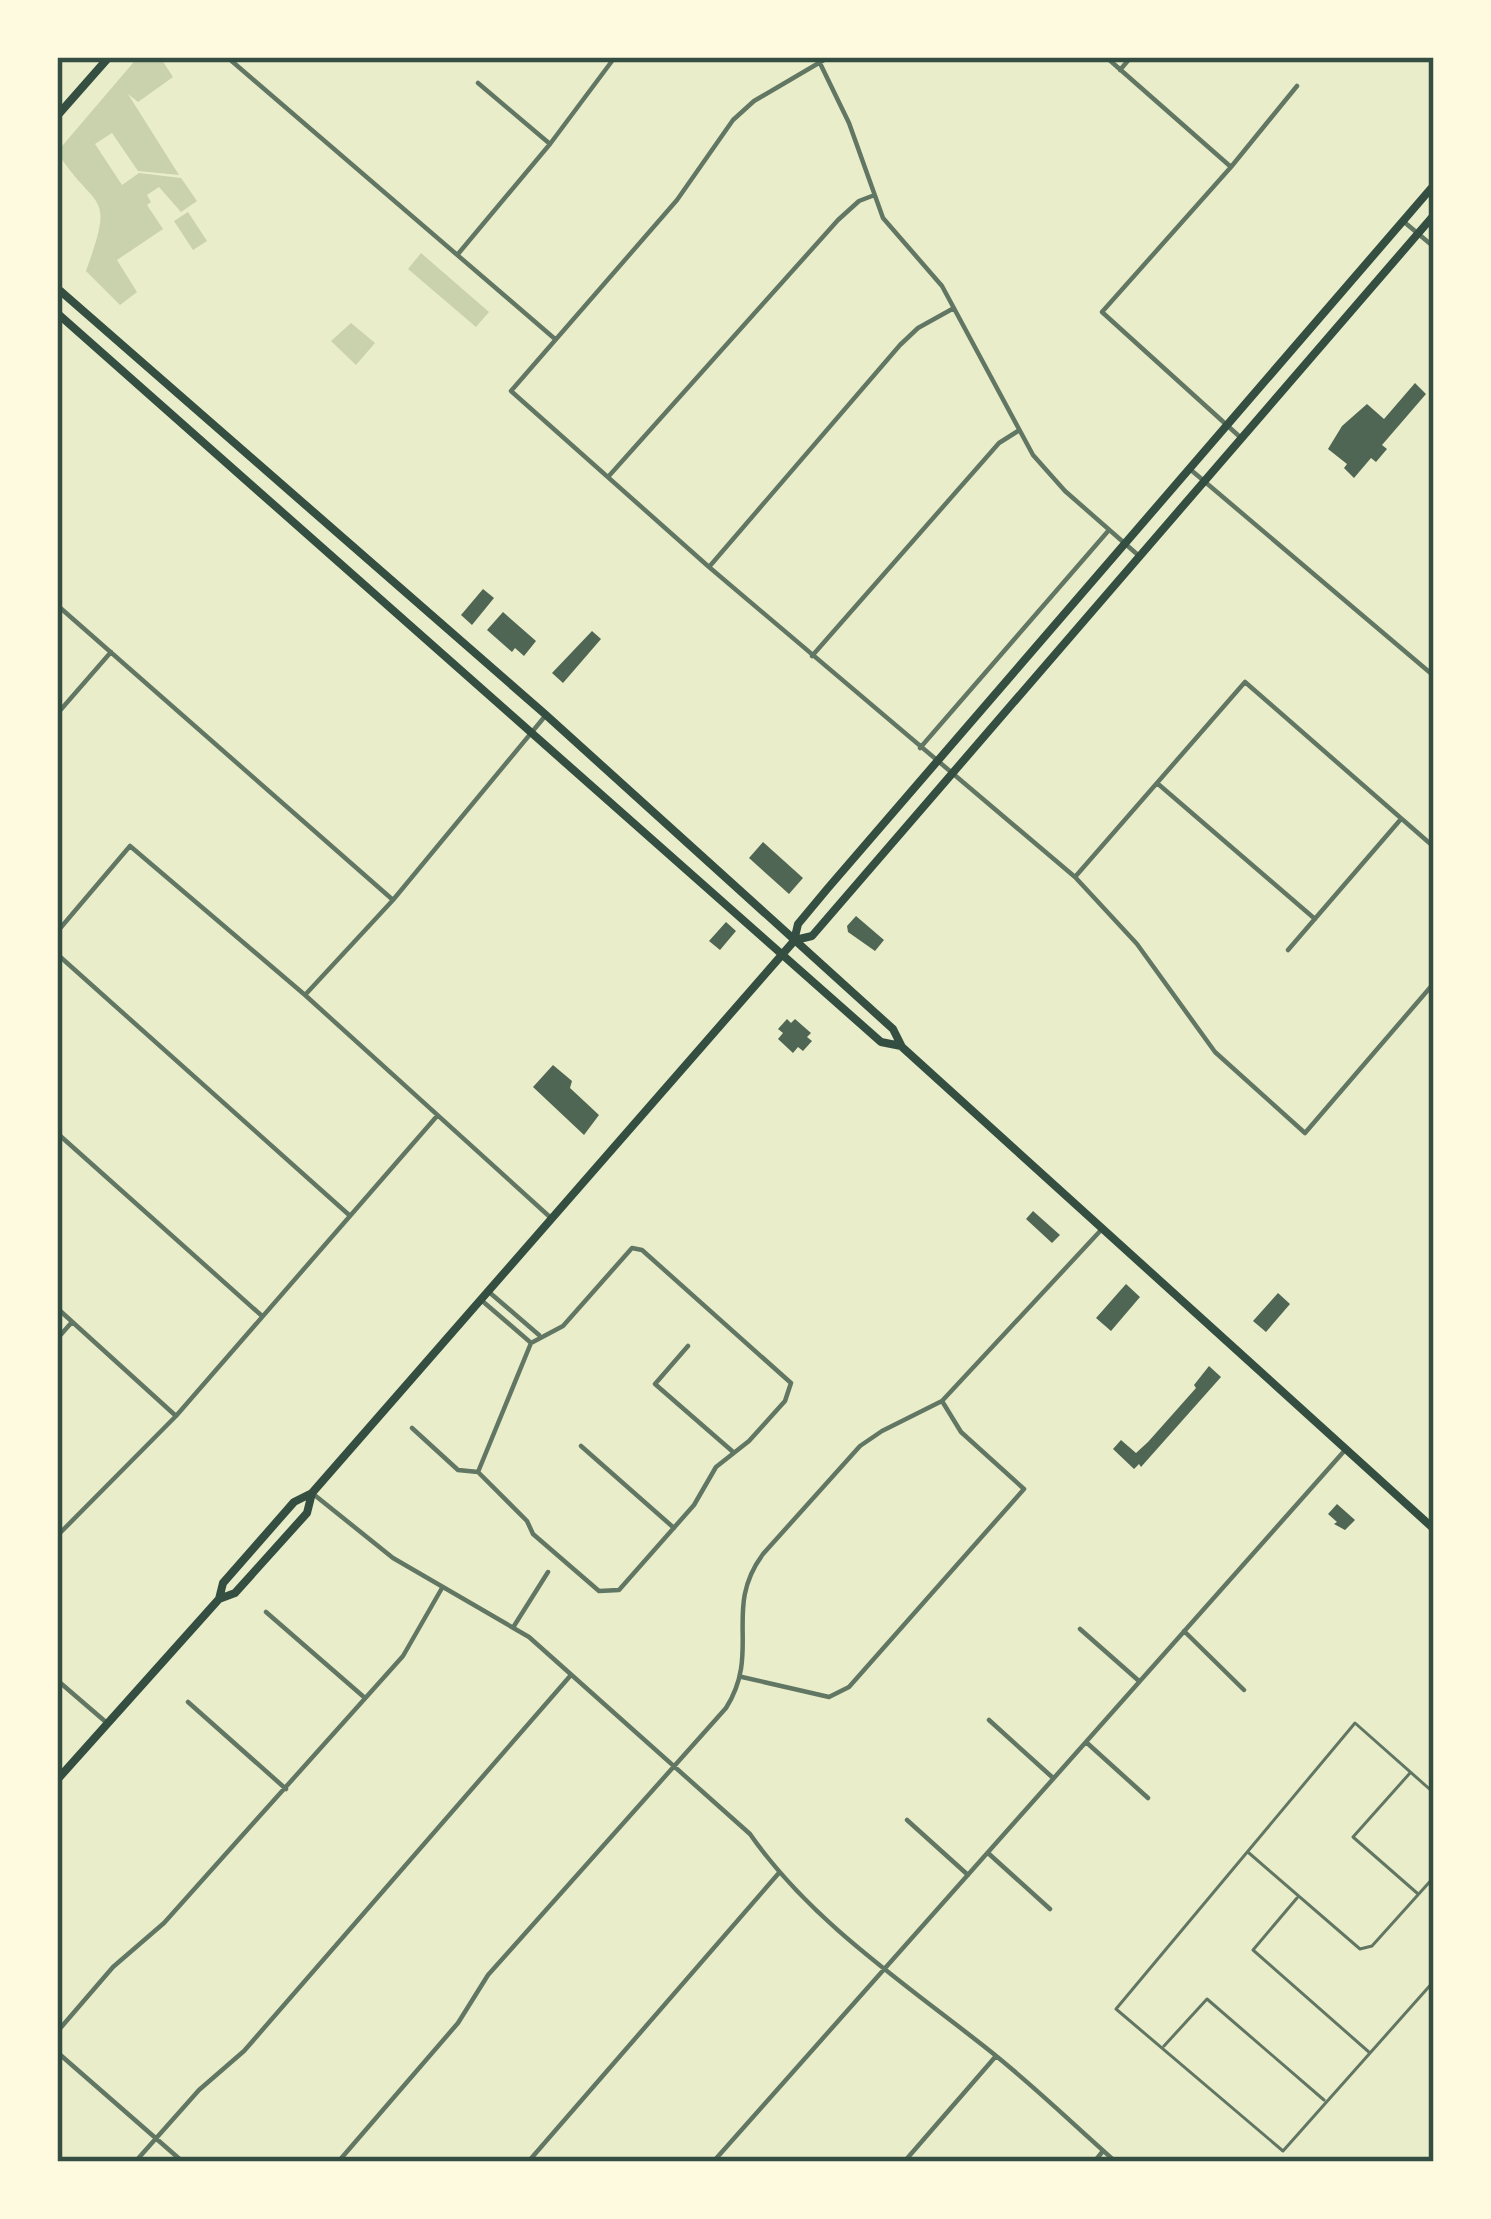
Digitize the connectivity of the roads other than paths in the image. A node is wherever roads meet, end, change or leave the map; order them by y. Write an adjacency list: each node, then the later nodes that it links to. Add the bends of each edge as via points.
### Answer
1 (109, 57): 11 (main road)
2 (227, 57): 20 (street)
3 (615, 57): 12 (street)
4 (830, 57): 7 (street)
5 (1106, 57): 8 (street)
6 (1131, 57): 8 (street)
7 (819, 60): 15 (street); 24 (street, via 733,120)
8 (1120, 70): 13 (street)
9 (478, 83): 12 (street)
10 (1297, 86): 13 (street)
11 (57, 116)
12 (550, 144): 20 (street)
13 (1231, 167): 25 (street, via 1102,312)
14 (1434, 184): 17 (main road)
15 (872, 196): 22 (street); 29 (street, via 838,220)
16 (1434, 214): 18 (main road)
17 (1403, 221): 18 (street); 25 (main road)
18 (1418, 233): 19 (street); 27 (main road)
19 (1434, 248)
20 (456, 256): 24 (street)
21 (57, 288): 40 (main road)
22 (954, 308): 26 (street); 34 (street, via 900,345)
23 (57, 313): 41 (main road)
24 (556, 340): 29 (street, via 512,391)
25 (1228, 425): 27 (street); 28 (main road)
26 (1018, 431): 31 (street); 37 (street, via 998,443)
27 (1240, 437): 30 (main road)
28 (1190, 468): 30 (street); 32 (main road)
29 (608, 478): 34 (street)
30 (1203, 480): 33 (main road); 38 (street)
31 (1108, 530): 32 (street); 42 (street)
32 (1124, 544): 33 (street); 43 (main road)
33 (1138, 555): 44 (main road)
34 (709, 567): 37 (street)
35 (57, 604): 36 (street)
36 (111, 652): 39 (street); 49 (street)
37 (812, 656): 42 (street)
38 (1434, 676)
39 (57, 714)
40 (546, 716): 41 (street); 52 (main road)
41 (532, 730): 49 (street); 55 (main road)
42 (920, 748): 43 (street)
43 (938, 761): 44 (street); 52 (main road, via 798,924)
44 (952, 772): 48 (street); 52 (main road, via 812,936)
45 (1157, 783): 46 (street, via 1244,682); 48 (street); 50 (street)
46 (1401, 819): 47 (street); 50 (street)
47 (1434, 847)
48 (1075, 877): 57 (street, via 1130,934 1215,1052 1305,1133)
49 (393, 900): 58 (street)
50 (1315, 919): 53 (street)
51 (57, 932): 58 (street, via 130,846)
52 (794, 941): 55 (main road); 60 (main road)
53 (1288, 950)
54 (57, 954): 63 (street)
55 (782, 954): 60 (main road, via 881,1042); 64 (main road)
56 (1434, 983): 57 (street)
57 (1424, 994): 59 (street)
58 (305, 995): 61 (street)
59 (1434, 1003)
60 (902, 1046): 65 (main road)
61 (437, 1117): 63 (street); 64 (street)
62 (57, 1133): 69 (street)
63 (349, 1215): 69 (street)
64 (550, 1218): 66 (main road)
65 (1102, 1229): 75 (street); 79 (main road)
66 (488, 1290): 67 (main road); 71 (street)
67 (480, 1298): 73 (street); 82 (main road)
68 (57, 1308): 70 (street)
69 (262, 1316): 76 (street)
70 (72, 1322): 72 (street); 76 (street)
71 (539, 1335): 73 (street); 80 (street, via 563,1326 632,1248 642,1250 791,1383 785,1401)
72 (57, 1339)
73 (531, 1342): 81 (street)
74 (688, 1346): 80 (street, via 655,1384)
75 (942, 1402): 94 (street, via 869,1439 763,1554 741,1601); 94 (street, via 961,1432 1024,1490 848,1687 829,1697)
76 (176, 1416): 85 (street)
77 (412, 1428): 81 (street, via 458,1469)
78 (580, 1446): 83 (street)
79 (1346, 1449): 84 (main road); 92 (street)
80 (732, 1451): 83 (street)
81 (478, 1472): 83 (street, via 598,1591 619,1590)
82 (312, 1493): 87 (street, via 377,1548); 88 (main road, via 294,1502 223,1583); 88 (main road, via 304,1516 235,1594)
83 (674, 1528)
84 (1434, 1529)
85 (57, 1537)
86 (548, 1572): 90 (street)
87 (442, 1588): 90 (street); 98 (street, via 404,1656)
88 (219, 1599): 101 (main road)
89 (266, 1612): 98 (street)
90 (514, 1626): 93 (street)
91 (1080, 1629): 96 (street)
92 (1184, 1631): 96 (street); 97 (street)
93 (571, 1675): 103 (street); 127 (street, via 244,2051)
94 (742, 1677): 103 (street, via 726,1708)
95 (57, 1680): 101 (street)
96 (1139, 1682): 102 (street)
97 (1244, 1690)
98 (364, 1698): 107 (street)
99 (188, 1702): 107 (street)
100 (989, 1720): 105 (street)
101 (107, 1723): 106 (main road)
102 (1086, 1742): 105 (street); 109 (street)
103 (674, 1766): 113 (street, via 750,1834); 131 (street, via 488,1975 458,2024)
104 (1411, 1772): 108 (lane); 111 (lane, via 1355,1723); 116 (lane, via 1353,1837)
105 (1054, 1778): 112 (street)
106 (57, 1780)
107 (286, 1789): 121 (street)
108 (1434, 1793)
109 (1148, 1798)
110 (907, 1820): 114 (street)
111 (1248, 1852): 117 (lane); 122 (lane, via 1118,2002 1116,2009)
112 (988, 1853): 114 (street); 118 (street)
113 (778, 1874): 119 (street); 132 (street)
114 (968, 1875): 119 (street)
115 (1434, 1876): 116 (lane)
116 (1419, 1894): 117 (lane, via 1372,1946 1360,1948)
117 (1298, 1897): 124 (lane, via 1253,1950)
118 (1050, 1909)
119 (885, 1969): 125 (street); 133 (street)
120 (1434, 1982): 124 (lane)
121 (57, 2032)
122 (1163, 2048): 126 (lane, via 1207,1999); 126 (lane, via 1283,2151)
123 (57, 2052): 127 (street)
124 (1370, 2053): 126 (lane)
125 (996, 2056): 128 (street); 134 (street)
126 (1326, 2102)
127 (156, 2138): 129 (street); 130 (street)
128 (1103, 2151): 135 (street); 136 (street)
129 (135, 2162)
130 (183, 2162)
131 (338, 2162)
132 (528, 2162)
133 (713, 2162)
134 (904, 2162)
135 (1094, 2162)
136 (1116, 2162)

